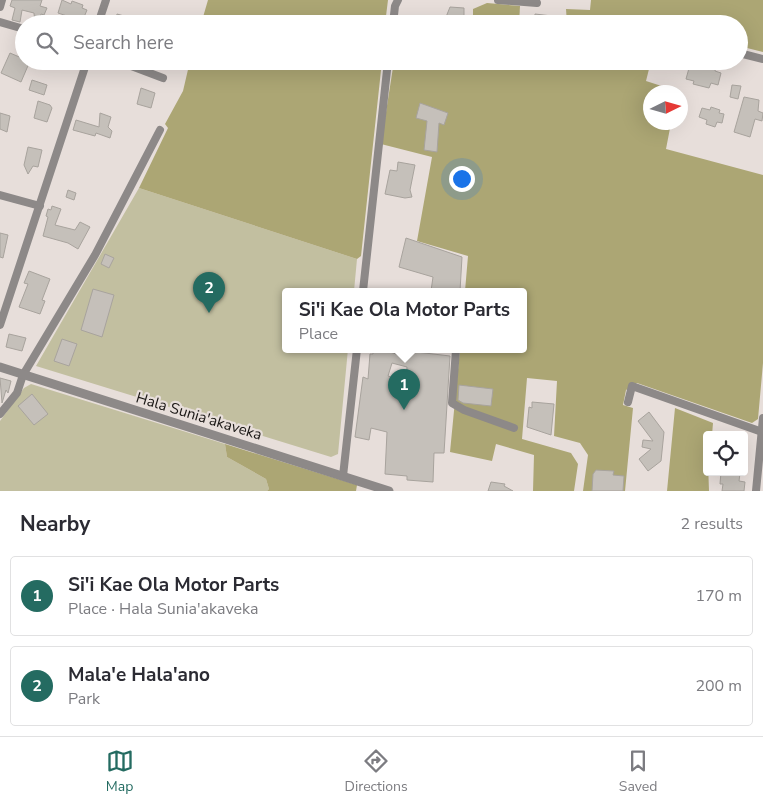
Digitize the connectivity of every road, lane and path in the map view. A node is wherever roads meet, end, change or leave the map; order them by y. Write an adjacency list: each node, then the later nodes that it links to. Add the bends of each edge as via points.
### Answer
1 (2, 0): 6 (street)
2 (106, 0): 7 (street)
3 (498, 0): 5 (street)
4 (396, 2): 8 (street)
5 (537, 3)
6 (0, 7)
7 (101, 15)
8 (394, 15)
9 (0, 22): 10 (street)
10 (15, 27)
11 (748, 55): 12 (street)
12 (763, 59)
13 (84, 70): 19 (street)
14 (141, 70): 16 (street)
15 (387, 70): 20 (street)
16 (162, 78)
17 (160, 130): 25 (street, via 95,254)
18 (0, 195): 19 (street)
19 (40, 206): 21 (street)
20 (363, 288)
21 (0, 325)
22 (357, 353): 31 (street)
23 (456, 353): 29 (street, via 452,403)
24 (0, 368): 25 (street, Hala Sunia'akaveka)
25 (23, 375): 27 (street, via 17,393); 31 (street, Hala Sunia'akaveka)
26 (628, 402): 30 (street, via 632,386)
27 (0, 414)
28 (763, 418): 30 (street)
29 (514, 428)
30 (762, 432): 33 (street)
31 (343, 476): 32 (street, Hala Sunia'akaveka)
32 (389, 491)
33 (756, 491)

